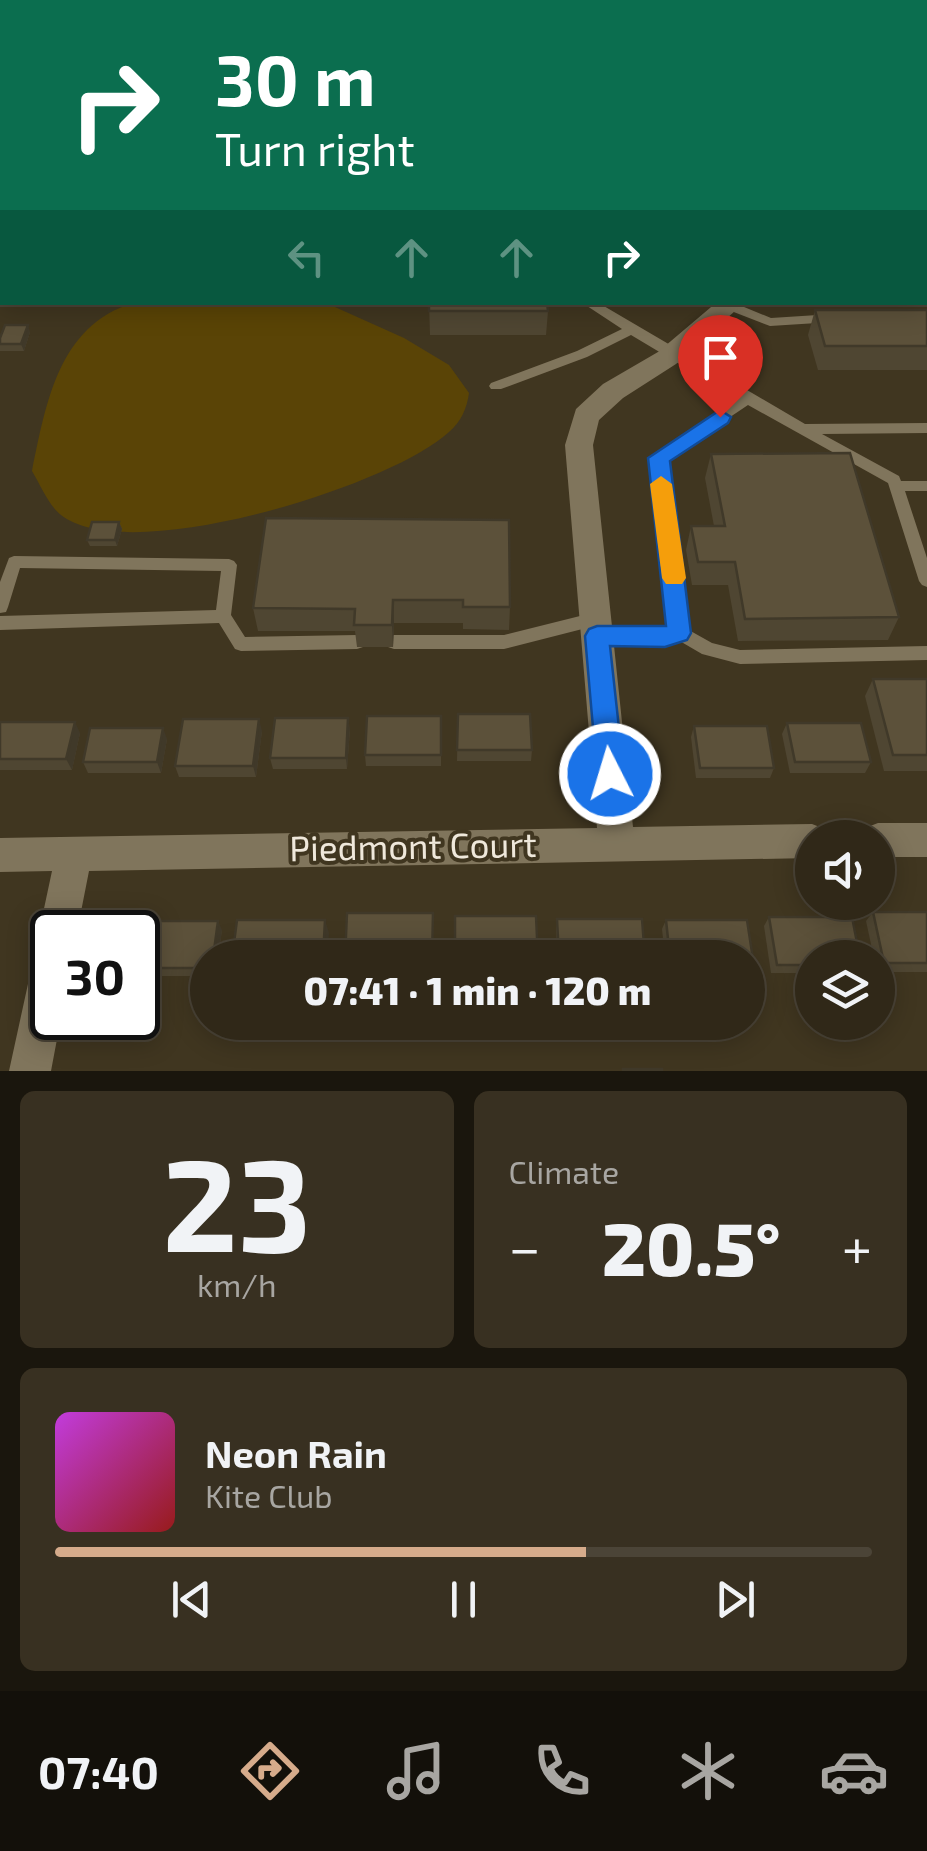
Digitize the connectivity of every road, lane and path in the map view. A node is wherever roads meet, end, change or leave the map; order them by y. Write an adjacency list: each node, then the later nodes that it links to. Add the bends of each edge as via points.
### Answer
1 (592, 305): 5 (lane)
2 (731, 305): 6 (street)
3 (734, 305): 4 (lane, via 770,322)
4 (848, 317)
5 (630, 330): 6 (lane); 7 (lane)
6 (670, 356): 8 (lane); 17 (street, via 613,390 586,416 579,445)
7 (496, 386)
8 (748, 400): 10 (lane); 18 (lane, via 659,458)
9 (927, 428): 10 (lane)
10 (802, 429): 11 (lane)
11 (896, 486): 12 (lane); 13 (lane)
12 (927, 486)
13 (927, 581)
14 (0, 607): 15 (lane, via 14,562 229,565)
15 (223, 616): 16 (lane); 19 (lane, via 241,644)
16 (0, 623)
17 (596, 627): 18 (lane); 20 (lane, via 504,642); 25 (street)
18 (679, 633): 21 (lane, via 740,657)
19 (357, 642)
20 (394, 642)
21 (927, 653)
22 (895, 840): 23 (street)
23 (927, 840)
24 (795, 841): 25 (street, Piedmont Court)
25 (617, 842): 27 (street, Piedmont Court)
26 (0, 855): 27 (street, Piedmont Court)
27 (74, 855): 28 (street)
28 (63, 910)
29 (36, 1040): 30 (street)
30 (30, 1071)

